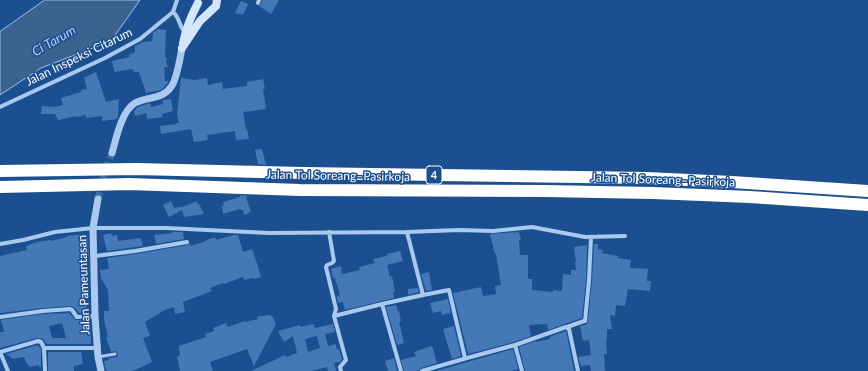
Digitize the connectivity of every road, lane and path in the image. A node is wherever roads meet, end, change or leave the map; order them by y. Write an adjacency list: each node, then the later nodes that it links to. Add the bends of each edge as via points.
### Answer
1 (178, 0): 5 (street, Jalan Inspeksi Citarum)
2 (217, 0): 4 (main road, via 216,6)
3 (198, 2): 4 (main road, via 202,9); 6 (main road, via 191,16)
4 (211, 10): 6 (main road)
5 (172, 12): 6 (street); 8 (street, Jalan Inspeksi Citarum, via 140,39)
6 (187, 34): 7 (main road)
7 (182, 48): 9 (street, via 173,85 162,95 130,106 120,126)
8 (0, 107)
9 (112, 153)
10 (0, 171): 12 (highway, Jalan Tol Soreang–Pasirkoja / 4, via 136,169 646,178)
11 (1, 186): 14 (highway, Jalan Tol Soreang–Pasirkoja / 4, via 129,184 300,190 645,193)
12 (868, 190)
13 (98, 199): 15 (street, Jalan Pameuntasan)
14 (868, 205)
15 (93, 228): 16 (street); 21 (street, via 55,232); 22 (street, Jalan Pameuntasan)
16 (329, 232): 17 (street); 26 (street, via 334,261 326,267 336,309)
17 (407, 232): 19 (street, via 493,231 532,227); 23 (street)
18 (625, 236): 19 (street)
19 (591, 237): 28 (street, via 585,320)
20 (187, 242): 22 (street)
21 (0, 244)
22 (95, 256): 25 (street, Jalan Pameuntasan)
23 (423, 295): 24 (street); 35 (street, via 449,290)
24 (382, 304): 26 (street); 40 (street)
25 (95, 316): 27 (street, via 76,316 70,310 43,311); 31 (street, Jalan Pameuntasan)
26 (334, 316): 39 (street, via 346,360 340,367)
27 (0, 318)
28 (567, 327): 29 (street); 43 (street)
29 (515, 345): 35 (street); 42 (street)
30 (44, 348): 31 (street); 32 (street, via 38,341); 36 (street)
31 (97, 348): 34 (street, Jalan Pameuntasan)
32 (0, 352): 37 (street)
33 (115, 354): 34 (lane)
34 (98, 357): 38 (street, Jalan Pameuntasan)
35 (465, 358): 41 (street)
36 (45, 370)
37 (8, 371)
38 (101, 371)
39 (341, 371)
40 (401, 371)
41 (422, 371)
42 (522, 371)
43 (578, 371)

